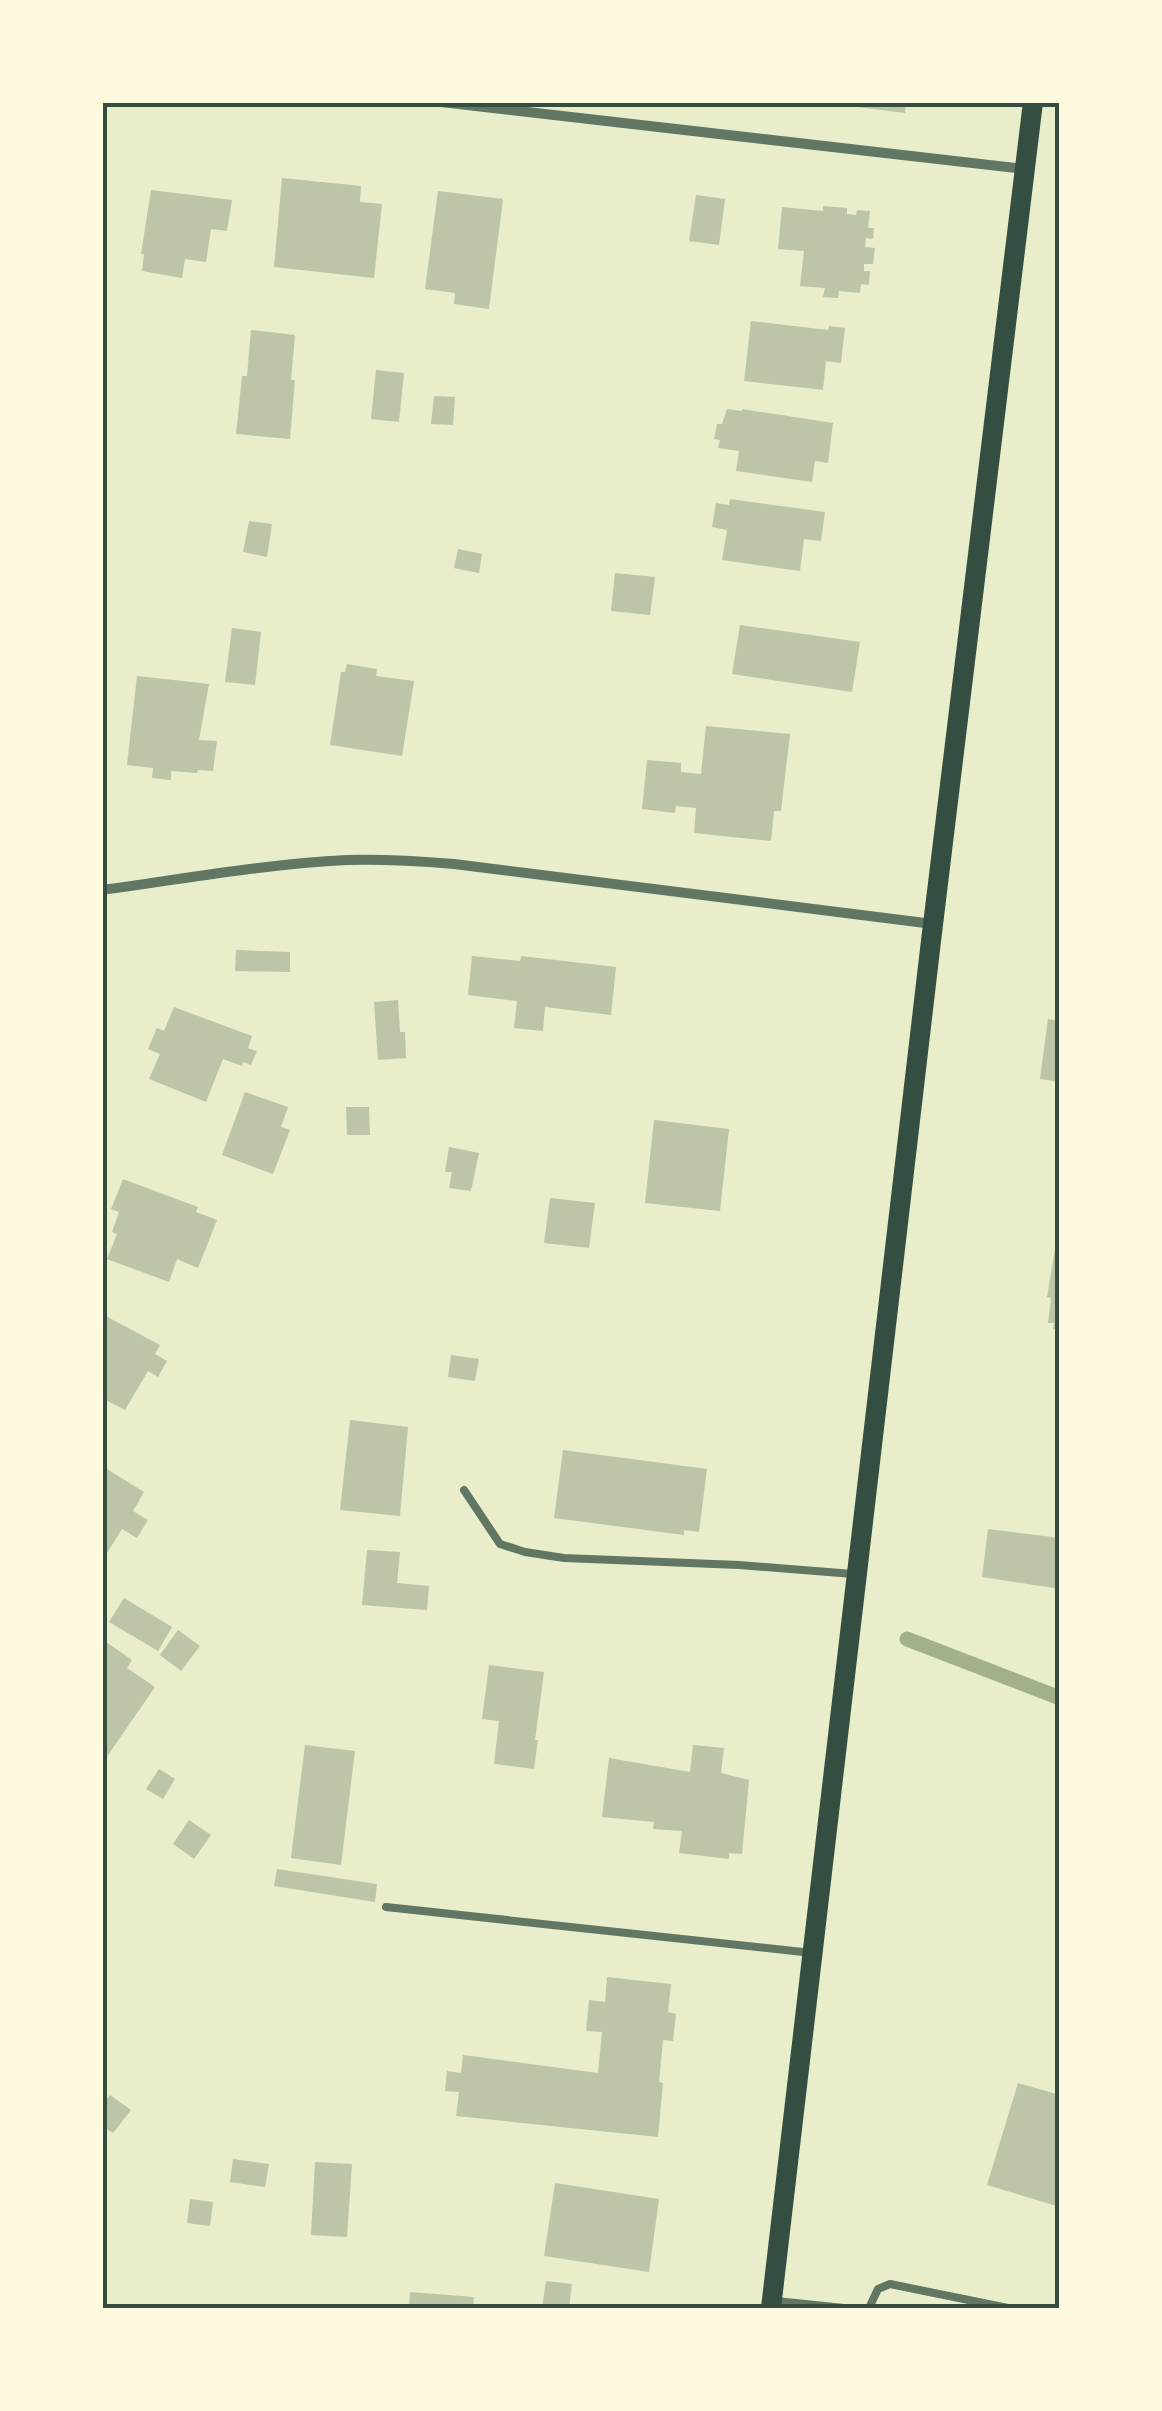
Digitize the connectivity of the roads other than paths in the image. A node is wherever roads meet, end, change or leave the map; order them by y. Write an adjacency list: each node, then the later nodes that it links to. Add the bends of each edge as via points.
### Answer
1 (441, 102): 3 (street)
2 (1034, 102): 3 (main road)
3 (1026, 169): 5 (main road)
4 (103, 891): 5 (street, via 295,864 400,860)
5 (934, 924): 7 (main road)
6 (464, 1490): 7 (lane, via 500,1544 525,1552)
7 (857, 1575): 9 (main road)
8 (386, 1907): 9 (lane)
9 (812, 1953): 10 (main road)
10 (771, 2304): 11 (lane)
11 (844, 2308)
12 (868, 2308): 13 (lane, via 878,2288 890,2284)
13 (1008, 2308)

